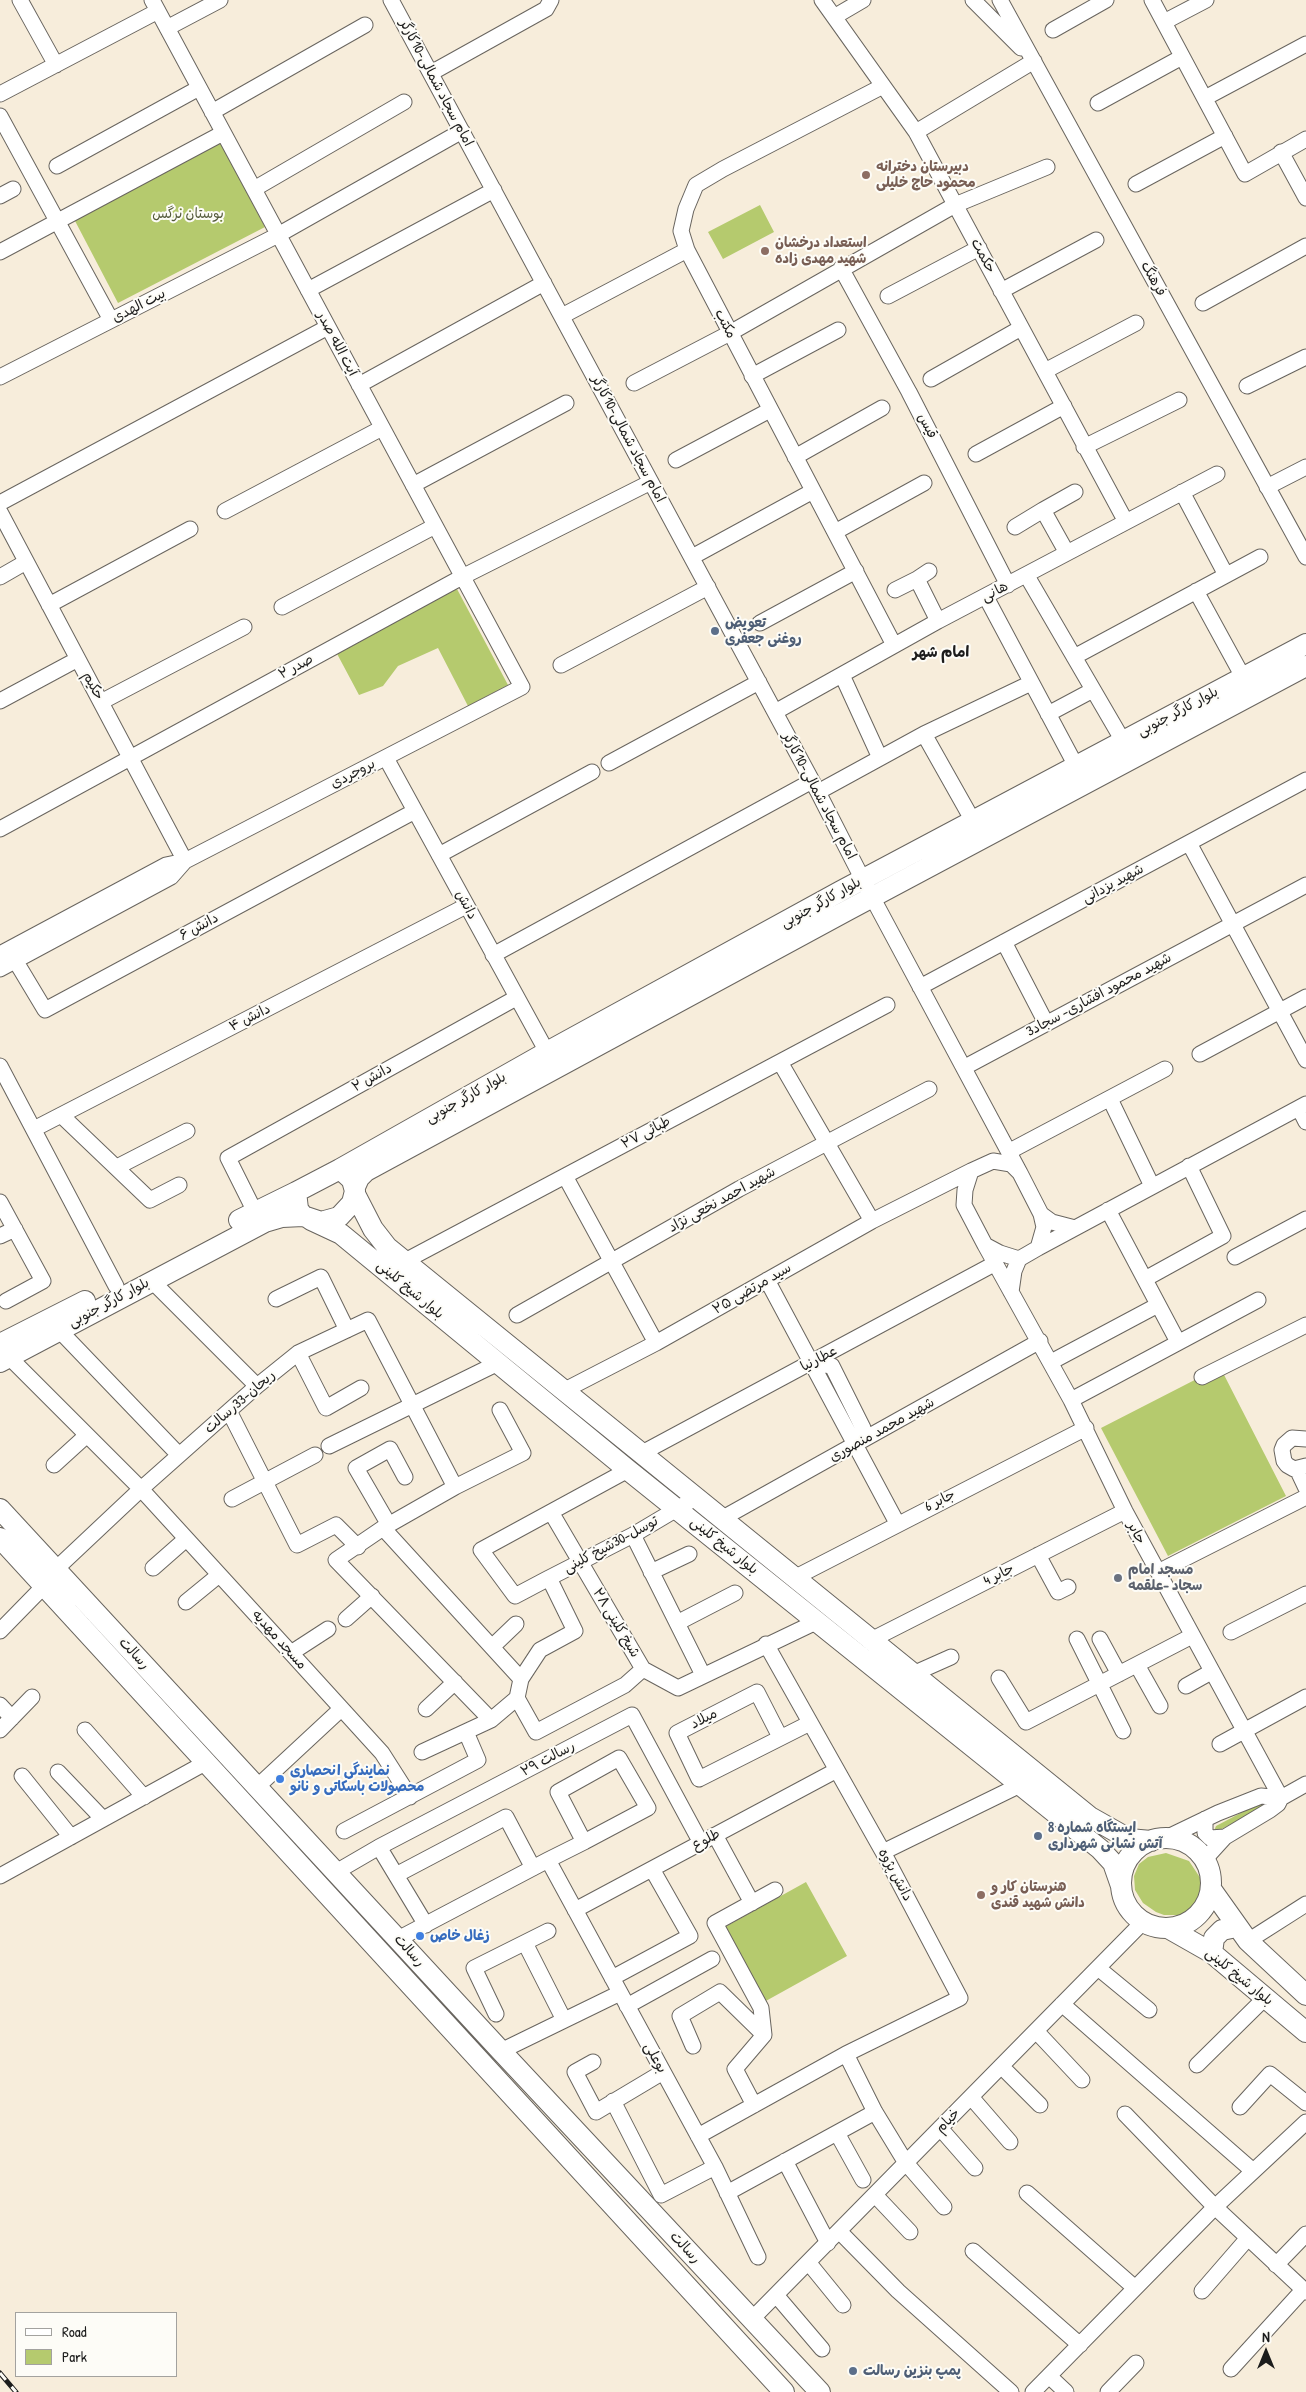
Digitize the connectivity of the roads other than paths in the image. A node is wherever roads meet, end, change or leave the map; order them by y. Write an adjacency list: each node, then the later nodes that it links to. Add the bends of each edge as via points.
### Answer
1 (220, 0): 16 (street)
2 (391, 0): 22 (street, امام سجاد شمالی-10کارگر)
3 (822, 0): 13 (street, حکمت)
4 (863, 0): 13 (street)
5 (972, 0): 20 (street)
6 (1000, 0): 20 (street, فرهنگ)
7 (1106, 0): 17 (street)
8 (1152, 0): 14 (street)
9 (1206, 0): 14 (street)
10 (24, 2): 21 (street)
11 (548, 4): 22 (street)
12 (155, 6): 16 (street, آیت الله صدر); 21 (street)
13 (834, 17): 23 (street, حکمت)
14 (1164, 22): 19 (street)
15 (365, 25): 29 (street)
16 (166, 28): 24 (street, آیت الله صدر)
17 (1053, 30)
18 (1306, 44): 26 (street)
19 (1182, 57): 26 (street); 28 (street)
20 (1034, 61): 32 (street); 87 (street, فرهنگ)
21 (56, 65): 25 (street)
22 (431, 73): 31 (street, امام سجاد شمالی-10کارگر)
23 (883, 86): 32 (street, حکمت); 49 (street, مکتب, via 696,185 681,231)
24 (199, 88): 29 (street, آیت الله صدر); 37 (street)
25 (0, 94)
26 (1205, 98): 34 (street)
27 (404, 102): 40 (street)
28 (1098, 103)
29 (212, 112): 33 (street, آیت الله صدر)
30 (0, 116): 44 (street)
31 (462, 131): 41 (street, امام سجاد شمالی-10کارگر); 45 (street, بیت الهدی)
32 (916, 132): 43 (street, حکمت)
33 (223, 133): 40 (street, آیت الله صدر); 44 (street)
34 (1225, 136): 36 (street, via 1245,174); 39 (street)
35 (1306, 139): 36 (street)
36 (1281, 152): 42 (street)
37 (57, 166)
38 (1047, 166): 43 (street)
39 (1136, 184)
40 (254, 189): 45 (street, آیت الله صدر)
41 (494, 190): 52 (street, امام سجاد شمالی-10کارگر); 53 (street)
42 (1306, 198)
43 (955, 205): 48 (street, حکمت); 51 (street)
44 (59, 221): 50 (street); 58 (street)
45 (278, 235): 53 (street, آیت الله صدر); 58 (street, بیت الهدی)
46 (1096, 240): 54 (street)
47 (1306, 246): 56 (street)
48 (979, 248): 54 (street, حکمت); 55 (street)
49 (687, 250): 57 (street); 63 (street, مکتب)
50 (0, 252)
51 (841, 268): 63 (street); 110 (street, قیس)
52 (544, 283): 57 (street, امام سجاد شمالی-10کارگر); 70 (street)
53 (308, 290): 60 (street, آیت الله صدر)
54 (1002, 291): 61 (street, حکمت)
55 (888, 296)
56 (1203, 303)
57 (562, 316): 84 (street, امام سجاد شمالی-10کارگر)
58 (112, 320): 67 (street, بیت الهدی)
59 (1136, 323): 65 (street)
60 (328, 327): 70 (street, آیت الله صدر); 91 (street)
61 (1021, 328): 65 (street, حکمت); 68 (street)
62 (838, 330): 66 (street)
63 (730, 332): 66 (street, مکتب); 69 (street)
64 (1306, 356): 71 (street)
65 (1044, 371): 74 (street, حکمت)
66 (752, 376): 76 (street, مکتب)
67 (0, 378)
68 (931, 378)
69 (634, 383)
70 (359, 385): 77 (street, آیت الله صدر)
71 (1247, 386)
72 (1179, 400): 78 (street)
73 (566, 403): 86 (street)
74 (1064, 406): 78 (street, حکمت); 79 (street)
75 (882, 408): 80 (street)
76 (770, 410): 80 (street, مکتب); 81 (street)
77 (382, 428): 86 (street, آیت الله صدر); 93 (street)
78 (1084, 447): 95 (street, حکمت)
79 (976, 454)
80 (794, 456): 88 (street, مکتب)
81 (676, 460)
82 (1306, 466): 87 (street)
83 (1217, 474): 90 (street, هانی)
84 (652, 482): 101 (street, امام سجاد شمالی-10کارگر); 109 (street, صدر ۲)
85 (924, 483): 99 (street)
86 (413, 485): 96 (street, آیت الله صدر)
87 (1267, 487): 103 (street, فرهنگ)
88 (813, 491): 99 (street, مکتب); 101 (street)
89 (1075, 492): 92 (street)
90 (1182, 492): 95 (street, هانی); 106 (street)
91 (0, 503)
92 (1043, 510): 97 (street); 100 (street)
93 (224, 511)
94 (0, 512): 104 (street, حکیم)
95 (1126, 522): 100 (street, هانی)
96 (435, 526): 109 (street, آیت الله صدر); 116 (street)
97 (1014, 527)
98 (190, 529): 115 (street)
99 (835, 532): 105 (street, مکتب)
100 (1067, 553): 107 (street, هانی)
101 (692, 557): 111 (street, امام سجاد شمالی-10کارگر)
102 (1260, 557): 106 (street)
103 (1306, 557)
104 (26, 562): 108 (street); 115 (street, حکیم)
105 (856, 571): 118 (street); 121 (street, مکتب)
106 (1226, 575): 113 (street)
107 (1027, 576): 110 (street, هانی); 122 (street)
108 (0, 577)
109 (462, 577): 130 (street, آیت الله صدر); 138 (street, صدر ۲)
110 (1008, 585): 114 (street, هانی)
111 (708, 587): 124 (street); 128 (street, امام سجاد شمالی-10کارگر)
112 (894, 590): 117 (street, via 923,575)
113 (1196, 591): 122 (street); 127 (street)
114 (986, 597): 117 (street, هانی); 129 (street)
115 (49, 604): 123 (street, حکیم)
116 (282, 606)
117 (938, 621): 121 (street, هانی)
118 (760, 623)
119 (244, 627): 133 (street)
120 (1306, 644): 127 (main road, بلوار کارگر جنوبی)
121 (894, 645): 126 (street, هانی)
122 (1074, 657): 131 (street)
123 (78, 659): 132 (street); 133 (street, حکیم)
124 (561, 666)
125 (1303, 670): 153 (main road, بلوار کارگر جنوبی)
126 (842, 675): 134 (street, هانی); 140 (street)
127 (1243, 677): 137 (main road, بلوار کارگر جنوبی)
128 (759, 682): 134 (street, امام سجاد شمالی-10کارگر); 141 (street)
129 (1031, 683): 135 (street); 136 (street)
130 (522, 687): 139 (street, بروجردی)
131 (1093, 690): 135 (street); 137 (street)
132 (0, 701)
133 (101, 702): 138 (street, حکیم)
134 (775, 712): 145 (street, امام سجاد شمالی-10کارگر)
135 (1048, 714): 142 (street)
136 (924, 734): 140 (street); 147 (street)
137 (1123, 741): 142 (main road, بلوار کارگر جنوبی)
138 (130, 757): 148 (street, صدر ۲); 151 (street, حکیم)
139 (386, 758): 146 (street, دانش); 151 (street, بروجردی)
140 (880, 758): 145 (street)
141 (610, 763)
142 (1076, 766): 147 (main road, بلوار کارگر جنوبی)
143 (592, 772): 150 (street)
144 (1306, 780): 149 (street, شهید یزدانی)
145 (815, 786): 153 (street, امام سجاد شمالی-10کارگر); 158 (street, via 673,856)
146 (415, 811): 150 (street, دانش); 157 (street, دانش ۶, via 45,1010)
147 (973, 821): 153 (main road, بلوار کارگر جنوبی)
148 (0, 829)
149 (1189, 843): 155 (street); 156 (street, شهید یزدانی)
150 (439, 855): 154 (street, دانش)
151 (184, 861): 157 (street, بروجردی, via 166,865 99,908)
152 (1306, 885): 155 (street, شهید محمود افشاری- سجاد3)
153 (867, 888): 160 (street, امام سجاد شمالی-10کارگر); 166 (main road, بلوار کارگر جنوبی); 193 (main road, بلوار کارگر جنوبی, via 366,1171 359,1178)
154 (466, 906): 158 (street, دانش); 176 (street, دانش ۴)
155 (1233, 924): 164 (street); 165 (street, شهید محمود افشاری- سجاد3)
156 (1004, 942): 160 (street, شهید یزدانی); 165 (street)
157 (8, 955): 159 (street, بروجردی)
158 (493, 955): 162 (street, دانش)
159 (0, 969)
160 (920, 987): 170 (street, امام سجاد شمالی-10کارگر)
161 (1306, 997): 164 (street)
162 (516, 998): 166 (street, دانش); 198 (street, دانش ۲, via 228,1158)
163 (887, 1005): 169 (street, طبائی ۲۷)
164 (1280, 1012): 167 (street); 168 (street)
165 (1046, 1023): 170 (street, شهید محمود افشاری- سجاد3)
166 (547, 1052): 186 (main road, بلوار کارگر جنوبی)
167 (1200, 1054)
168 (1306, 1060)
169 (780, 1062): 181 (street); 189 (street, طبائی ۲۷)
170 (965, 1067): 180 (street, امام سجاد شمالی-10کارگر)
171 (1165, 1069): 174 (street)
172 (1, 1072): 178 (street)
173 (929, 1089): 181 (street, شهید احمد نخعی نژاد)
174 (1110, 1099): 182 (street); 191 (street)
175 (1302, 1106): 177 (street); 184 (street)
176 (61, 1115): 178 (street, دانش ۴); 185 (street)
177 (1306, 1122)
178 (34, 1130): 218 (street)
179 (187, 1131): 185 (street)
180 (1000, 1133): 182 (street, امام سجاد شمالی-10کارگر); 183 (street, via 1000,1144)
181 (827, 1143): 202 (street); 213 (street, شهید احمد نخعی نژاد, via 739,1189)
182 (1010, 1150): 188 (street, امام سجاد شمالی-10کارگر)
183 (993, 1161): 187 (street); 188 (street, via 1011,1164)
184 (1190, 1166): 191 (street); 216 (street, via 1223,1236)
185 (117, 1167): 190 (street, via 150,1200)
186 (340, 1169): 193 (main road, via 352,1180); 194 (main road)
187 (971, 1171): 192 (street, ۲۵ سید مرتضی); 196 (street)
188 (1020, 1173): 199 (street)
189 (565, 1176): 212 (street, طبائی ۲۷); 213 (street)
190 (179, 1185)
191 (1152, 1186): 197 (street)
192 (938, 1188): 196 (street, via 960,1198); 202 (street, ۲۵ سید مرتضی)
193 (355, 1191): 200 (main road, via 346,1211 339,1217 321,1222); 205 (main road, بلوار شیخ کلینی)
194 (296, 1192): 198 (main road, بلوار کارگر جنوبی); 200 (main road, via 296,1201)
195 (0, 1202): 204 (street)
196 (964, 1205): 207 (street)
197 (1108, 1210): 203 (street); 216 (street)
198 (255, 1212): 218 (main road, بلوار کارگر جنوبی)
199 (1041, 1214): 203 (street, via 1052,1222); 209 (street, via 1044,1227)
200 (307, 1218): 208 (main road, بلوار شیخ کلینی, via 341,1234); 217 (main road, بلوار کارگر جنوبی, via 282,1217 265,1222)
201 (1306, 1219): 210 (street)
202 (872, 1221): 215 (street, ۲۵ سید مرتضی)
203 (1075, 1228): 209 (street)
204 (14, 1229): 206 (street); 222 (street, via 43,1281)
205 (373, 1229): 208 (main road, via 367,1227 356,1233); 212 (main road, بلوار شیخ کلینی, via 387,1247)
206 (0, 1236)
207 (984, 1245): 211 (street); 214 (street, جابر)
208 (356, 1246): 234 (main road, بلوار شیخ کلینی)
209 (1038, 1248): 211 (street)
210 (1234, 1257)
211 (1019, 1259): 219 (street)
212 (405, 1261): 239 (main road, بلوار شیخ کلینی)
213 (612, 1263): 224 (street, شهید احمد نخعی نژاد); 230 (street)
214 (994, 1264): 219 (street, جابر); 235 (street, عطارنیا)
215 (766, 1280): 230 (street, ۲۵ سید مرتضی); 235 (street)
216 (1144, 1280): 223 (street)
217 (152, 1281): 226 (main road, بلوار کارگر جنوبی); 237 (street)
218 (116, 1286): 232 (main road, بلوار کارگر جنوبی)
219 (1011, 1292): 228 (street, جابر)
220 (276, 1299): 227 (street, via 321,1277)
221 (1258, 1300): 229 (street)
222 (6, 1301)
223 (1158, 1305): 229 (street); 233 (street)
224 (517, 1315)
225 (1306, 1325): 236 (street)
226 (59, 1330): 232 (main road, بلوار کارگر جنوبی); 250 (street)
227 (347, 1330): 231 (street, ریحان-33رسالت); 241 (street, ریحان-33رسالت, via 368,1320)
228 (1040, 1342): 233 (street, جابر); 248 (street, شهید محمد منصوری)
229 (1178, 1342): 240 (street)
230 (656, 1343): 239 (street, ۲۵ سید مرتضی)
231 (298, 1353): 237 (street, ریحان-33رسالت); 238 (street, via 326,1408)
232 (3, 1354): 245 (street, مسجد مهدیه)
233 (1051, 1362): 240 (street, جابر)
234 (498, 1363): 241 (street); 254 (main road, بلوار شیخ کلینی)
235 (811, 1363): 248 (street); 249 (street, عطارنیا)
236 (1202, 1377)
237 (257, 1386): 243 (street, ریحان-33رسالت)
238 (361, 1388)
239 (565, 1390): 249 (main road, بلوار شیخ کلینی)
240 (1071, 1400): 244 (street, جابر)
241 (412, 1404): 247 (street); 257 (street)
242 (500, 1410): 257 (street, via 523,1453)
243 (229, 1411): 250 (street, ریحان-33رسالت); 256 (street)
244 (1086, 1428): 265 (street, جابر); 268 (street, جابر 6)
245 (87, 1435): 252 (street); 259 (street, مسجد مهدیه)
246 (1305, 1437): 253 (street, via 1292,1438 1282,1450 1284,1460 1292,1468)
247 (329, 1446)
248 (855, 1446): 267 (street, شهید محمد منصوری); 268 (street)
249 (642, 1453): 260 (main road, بلوار شیخ کلینی)
250 (179, 1455): 259 (street, ریحان-33رسالت)
251 (315, 1455): 256 (street)
252 (54, 1465)
253 (1301, 1467): 258 (street)
254 (628, 1470): 264 (main road, بلوار شیخ کلینی); 266 (street)
255 (405, 1477): 269 (street, via 390,1449 356,1468)
256 (265, 1482): 262 (street); 273 (street, via 297,1545 336,1525)
257 (455, 1487): 269 (street)
258 (1306, 1488)
259 (141, 1489): 272 (street, مسجد مهدیه); 278 (street, ریحان-33رسالت)
260 (697, 1497): 264 (street, توسل-30شیخ کلینی); 267 (main road, بلوار شیخ کلینی)
261 (1306, 1497): 280 (street)
262 (232, 1500)
263 (0, 1509): 278 (main road, رسالت)
264 (679, 1509): 270 (street, توسل-30شیخ کلینی); 291 (main road, بلوار شیخ کلینی)
265 (1124, 1511): 275 (street, جابر 4); 280 (street, جابر)
266 (551, 1512): 276 (street, شیخ کلینی ۲۸); 283 (street, via 482,1550 515,1596)
267 (723, 1518): 282 (main road, بلوار شیخ کلینی)
268 (897, 1523): 282 (street, جابر 6)
269 (386, 1526): 273 (street); 302 (street)
270 (633, 1535): 276 (street, توسل-30شیخ کلینی); 279 (street)
271 (0, 1538): 284 (main road, رسالت)
272 (186, 1538): 277 (street); 281 (street, مسجد مهدیه)
273 (358, 1546): 288 (street, via 336,1560)
274 (689, 1554): 279 (street)
275 (1038, 1555): 285 (street, via 1058,1592); 298 (street, جابر 4)
276 (580, 1562): 283 (street, توسل-30شیخ کلینی); 306 (street, شیخ کلینی ۲۸)
277 (153, 1568)
278 (56, 1569): 341 (main road, رسالت)
279 (651, 1572): 293 (street)
280 (1158, 1572): 297 (street, جابر)
281 (219, 1575): 289 (street); 303 (street, مسجد مهدیه)
282 (796, 1577): 298 (main road, بلوار شیخ کلینی)
283 (550, 1578): 312 (street, توسل-30شیخ کلینی, via 575,1632 540,1650)
284 (43, 1587): 295 (street); 334 (main road, رسالت)
285 (1068, 1587)
286 (734, 1593): 293 (street)
287 (1306, 1594): 296 (street)
288 (372, 1596): 290 (street); 313 (street)
289 (186, 1602)
290 (346, 1619)
291 (818, 1621): 301 (street, شیخ کلینی ۲۸); 340 (main road, بلوار شیخ کلینی)
292 (516, 1624): 302 (street)
293 (677, 1624): 310 (street)
294 (328, 1629): 303 (street)
295 (0, 1631)
296 (1231, 1632)
297 (1192, 1636): 305 (street); 307 (street, جابر)
298 (873, 1639): 308 (main road, بلوار شیخ کلینی)
299 (1100, 1639): 309 (street)
300 (1076, 1640): 314 (street)
301 (766, 1644): 310 (street, شیخ کلینی ۲۸); 325 (street, دانش پژوه)
302 (492, 1647): 312 (street)
303 (291, 1653): 321 (street, مسجد مهدیه)
304 (951, 1658): 308 (street)
305 (1137, 1665): 309 (street); 320 (street)
306 (643, 1669): 310 (street, شیخ کلینی ۲۸, via 678,1688); 318 (street, via 624,1685 536,1732)
307 (1211, 1672): 315 (street); 329 (street, جابر)
308 (915, 1673): 337 (main road, بلوار شیخ کلینی)
309 (1119, 1674): 314 (street)
310 (703, 1675)
311 (999, 1678): 314 (street, via 1026,1722)
312 (521, 1679): 318 (street, توسل-30شیخ کلینی)
313 (455, 1682): 322 (street); 324 (street)
314 (1100, 1684): 328 (street)
315 (1186, 1686)
316 (32, 1697): 323 (street)
317 (1306, 1697): 329 (street)
318 (517, 1698): 324 (street)
319 (0, 1704): 323 (street)
320 (1160, 1706)
321 (342, 1709): 341 (street); 343 (street, مسجد مهدیه, via 382,1754)
322 (426, 1710)
323 (12, 1718): 326 (street)
324 (491, 1720): 330 (street)
325 (810, 1723): 331 (street, میلاد); 335 (street, دانش پژوه)
326 (0, 1730)
327 (85, 1730): 342 (street)
328 (1123, 1731)
329 (1243, 1731): 332 (street); 344 (street, جابر)
330 (466, 1732): 333 (street); 343 (street, via 478,1760)
331 (780, 1737): 331 (street, میلاد, via 699,1779 677,1733 757,1692)
332 (1220, 1744)
333 (422, 1752)
334 (205, 1763): 342 (street); 395 (main road, رسالت)
335 (837, 1770): 348 (street, طلوع); 355 (street, دانش پژوه)
336 (58, 1772): 345 (street)
337 (1035, 1772): 340 (main road); 351 (main road, بلوار شیخ کلینی, via 1090,1817 1129,1839)
338 (22, 1776): 349 (street)
339 (1306, 1784): 344 (street)
340 (1020, 1785): 355 (street); 363 (main road, بلوار شیخ کلینی, via 1100,1849 1113,1863)
341 (257, 1787): 360 (main road, رسالت)
342 (144, 1797): 345 (street)
343 (410, 1797): 347 (street)
344 (1281, 1798): 346 (street, via 1261,1796); 350 (street, via 1270,1810)
345 (103, 1819): 349 (street)
346 (1205, 1819): 350 (street, via 1205,1833 1210,1838); 351 (street)
347 (344, 1831)
348 (715, 1835): 353 (street, طلوع); 366 (street)
349 (72, 1836): 362 (street)
350 (1225, 1837): 356 (street)
351 (1159, 1839): 356 (main road, via 1181,1841 1195,1848); 363 (main road, via 1138,1848 1128,1858)
352 (584, 1842): 352 (street, via 648,1808 619,1758 558,1792); 357 (street)
353 (701, 1843): 354 (street, رسالت ۲۹, via 632,1715); 359 (street, طلوع)
354 (379, 1847): 360 (street, رسالت ۲۹); 361 (street)
355 (883, 1852): 392 (street, دانش پژوه, via 960,1998)
356 (1205, 1859): 364 (main road, via 1211,1874)
357 (548, 1860): 358 (street); 368 (street, بوعلی)
358 (533, 1868): 361 (street, via 506,1817); 370 (street)
359 (652, 1869): 368 (street, طلوع); 379 (street, via 690,1936)
360 (336, 1872): 374 (main road, رسالت)
361 (396, 1875): 370 (street)
362 (0, 1876)
363 (1121, 1886): 369 (main road, via 1124,1900)
364 (1211, 1889): 371 (main road, via 1206,1905 1196,1918); 373 (main road)
365 (775, 1890): 366 (street)
366 (752, 1903): 389 (street, via 715,1923 761,2008)
367 (1306, 1904): 373 (street)
368 (575, 1910): 379 (street, بوعلی)
369 (1143, 1922): 371 (main road); 378 (street, خیام)
370 (426, 1925): 374 (street)
371 (1168, 1928): 376 (main road, بلوار شیخ کلینی)
372 (548, 1931): 375 (street)
373 (1242, 1934): 376 (main road, via 1222,1930 1214,1938); 380 (main road)
374 (398, 1939): 391 (main road, رسالت)
375 (525, 1943): 385 (street, via 474,1968); 386 (street)
376 (1212, 1953): 381 (main road, بلوار شیخ کلینی)
377 (712, 1959): 382 (street)
378 (1098, 1968): 383 (street, خیام); 384 (street)
379 (612, 1978): 382 (street, بوعلی)
380 (1306, 1995)
381 (1265, 1998): 388 (main road, بلوار شیخ کلینی); 394 (street)
382 (624, 2000): 386 (street); 397 (street, بوعلی)
383 (1062, 2004): 387 (street, خیام); 416 (street)
384 (1149, 2010)
385 (496, 2014)
386 (564, 2020): 391 (street)
387 (1036, 2030): 396 (street, خیام); 398 (street)
388 (1306, 2032)
389 (764, 2035): 390 (street, via 720,1992 680,2016); 402 (street, via 735,2069)
390 (693, 2046)
391 (501, 2051): 395 (main road); 437 (main road, رسالت)
392 (846, 2054): 402 (street); 405 (street)
393 (593, 2062): 400 (street, via 575,2072 596,2112)
394 (1197, 2065)
395 (484, 2066): 443 (main road, رسالت)
396 (1002, 2066): 399 (street, خیام); 403 (street)
397 (663, 2072): 400 (street); 410 (street, بوعلی)
398 (1082, 2080)
399 (971, 2097): 408 (street, خیام); 411 (street)
400 (613, 2101): 414 (street, via 661,2195)
401 (1306, 2103): 404 (street, via 1270,2074)
402 (754, 2105): 410 (street)
403 (1040, 2106)
404 (1240, 2107)
405 (875, 2112): 409 (street); 413 (street)
406 (1125, 2114): 422 (street)
407 (1306, 2122): 416 (street)
408 (940, 2128): 413 (street, خیام); 415 (street)
409 (837, 2133): 412 (street); 417 (street)
410 (698, 2136): 414 (street, بوعلی)
411 (1010, 2142)
412 (785, 2161): 418 (street); 427 (street)
413 (906, 2163): 420 (street, خیام); 421 (street)
414 (714, 2167): 418 (street, بوعلی)
415 (975, 2168)
416 (1253, 2171): 422 (street)
417 (863, 2180)
418 (727, 2193): 429 (street, بوعلی)
419 (1027, 2193): 432 (street)
420 (874, 2195): 423 (street, خیام); 424 (street)
421 (944, 2207)
422 (1214, 2207): 426 (street); 432 (street)
423 (839, 2231): 427 (street, خیام); 445 (street, via 898,2291)
424 (910, 2232)
425 (1306, 2234): 431 (street)
426 (1248, 2238): 431 (street); 433 (street)
427 (828, 2243): 430 (street, خیام)
428 (973, 2250): 438 (street)
429 (758, 2257)
430 (808, 2262): 435 (street, خیام); 436 (street)
431 (1276, 2265): 434 (street)
432 (1135, 2288): 438 (street)
433 (1202, 2291)
434 (1304, 2291): 441 (street)
435 (776, 2295): 437 (street, خیام); 439 (street)
436 (843, 2305)
437 (752, 2320): 444 (main road, رسالت)
438 (1080, 2345): 442 (street)
439 (822, 2349)
440 (1136, 2364): 448 (street)
441 (1231, 2370)
442 (1049, 2376): 446 (street); 447 (street)
443 (784, 2392)
444 (820, 2392)
445 (1011, 2392)
446 (1033, 2392)
447 (1066, 2392)
448 (1108, 2392)

